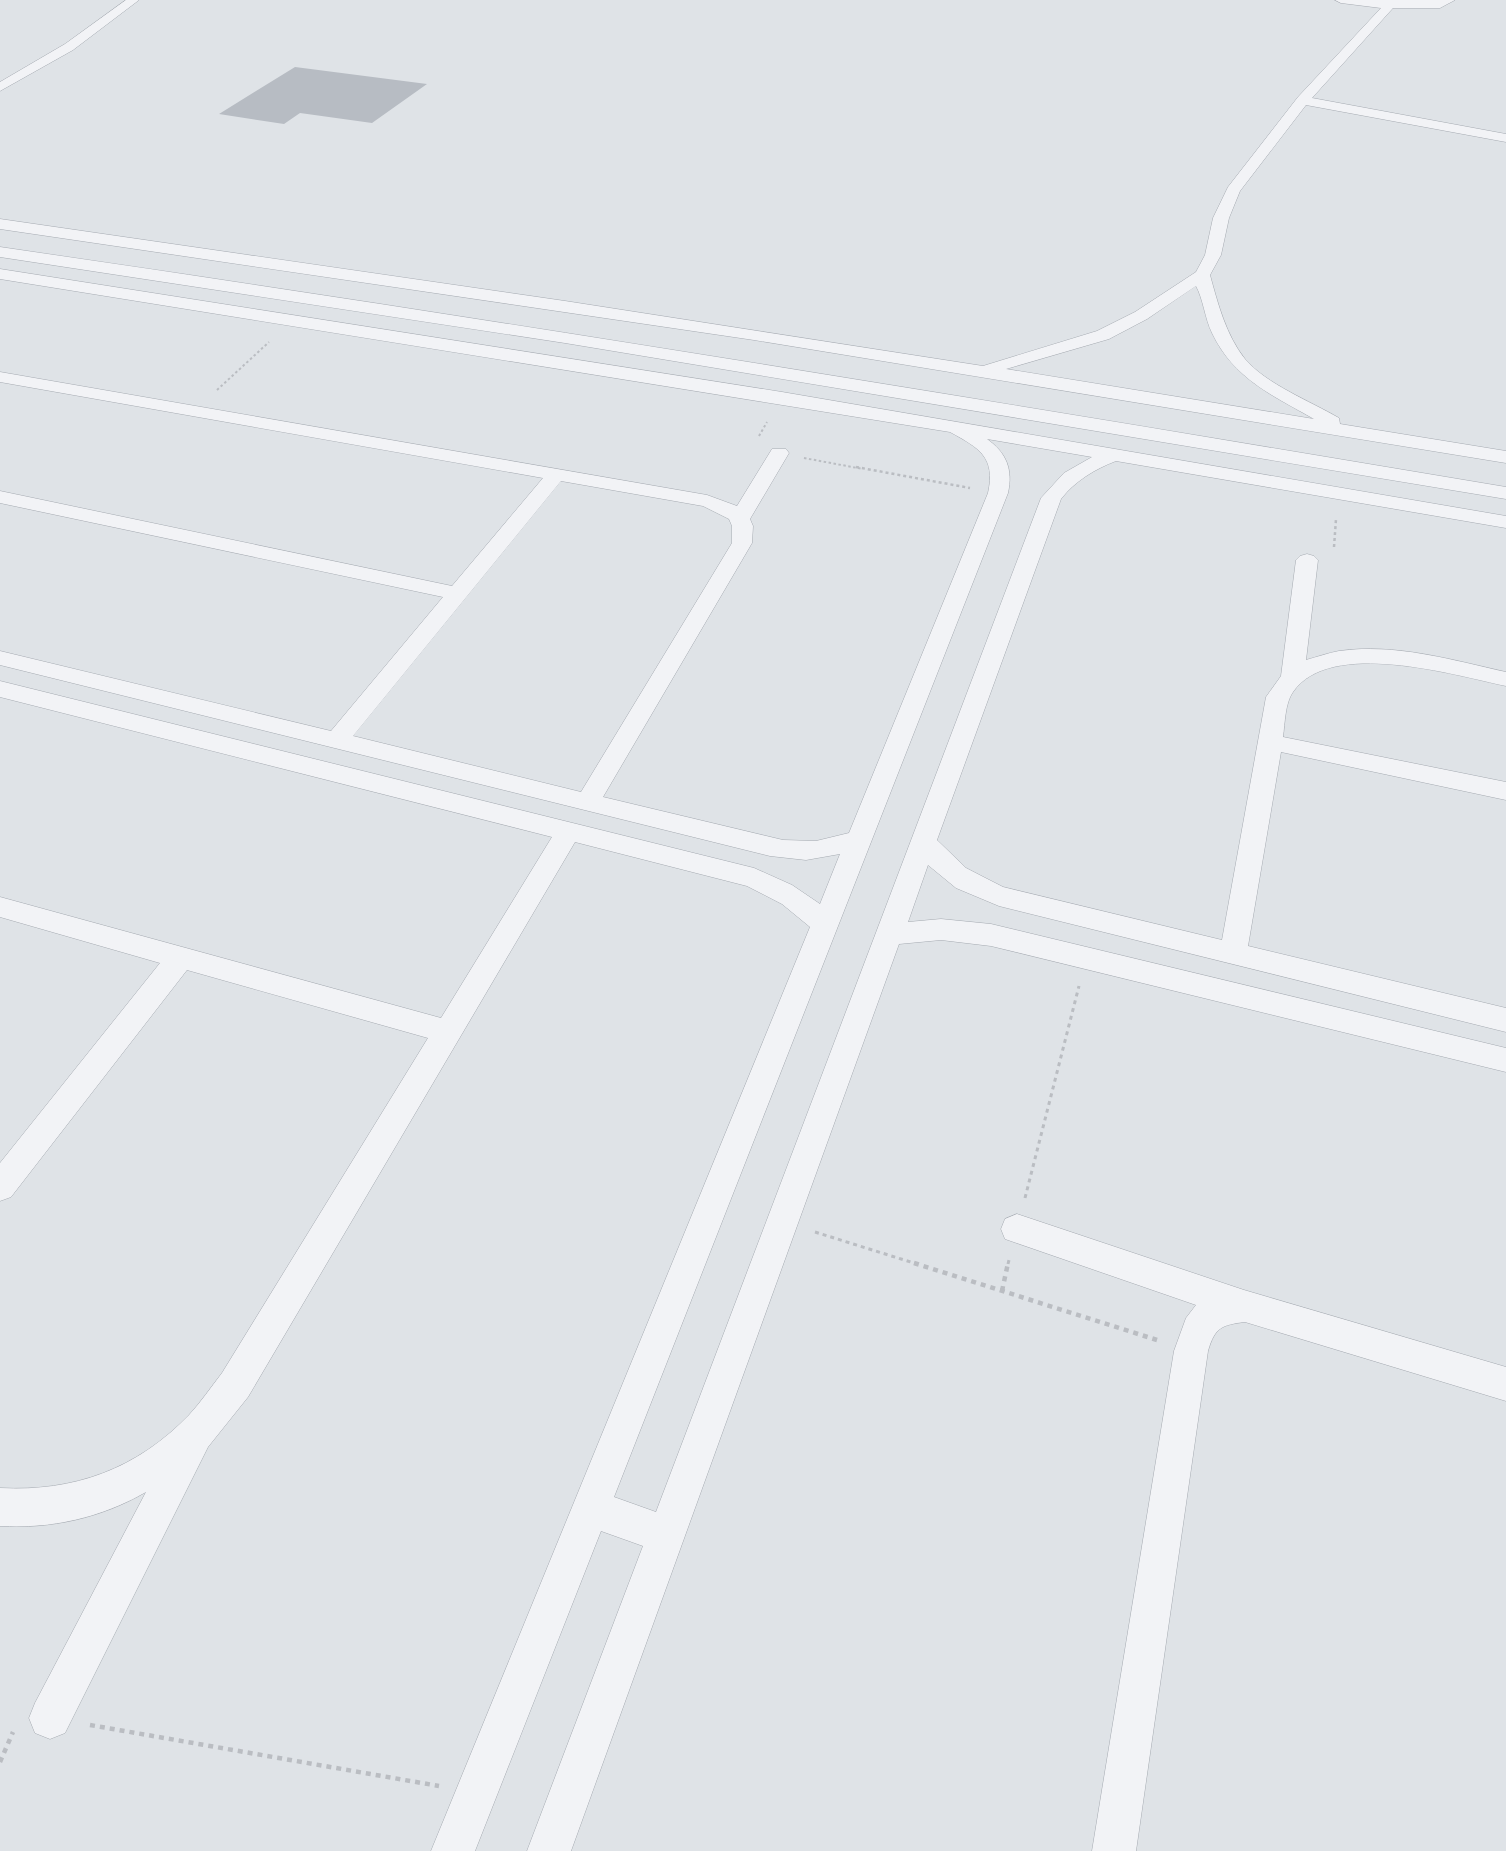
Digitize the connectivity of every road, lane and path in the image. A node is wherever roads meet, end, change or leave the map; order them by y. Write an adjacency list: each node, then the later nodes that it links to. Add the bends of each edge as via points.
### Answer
1 (133, 0): 5 (street, via 69,47)
2 (1341, 0): 4 (street)
3 (1449, 0): 4 (street, via 1440,5)
4 (1393, 3): 6 (street)
5 (0, 87)
6 (1303, 100): 7 (street); 11 (street, via 1233,190 1221,218 1213,255)
7 (1506, 138)
8 (0, 224): 13 (street, via 230,256)
9 (0, 252): 23 (street, via 780,371)
10 (0, 274): 12 (street)
11 (1202, 275): 13 (street, via 1139,316 1104,334); 18 (street, via 1212,315 1241,365)
12 (294, 320): 15 (street); 16 (path)
13 (984, 372): 18 (street)
14 (0, 378): 16 (street)
15 (782, 398): 17 (street); 19 (path, via 752,446)
16 (194, 411): 22 (street)
17 (954, 427): 20 (street); 24 (street, via 987,448 997,460 1001,474)
18 (1346, 430): 21 (street)
19 (779, 453): 24 (path); 27 (street)
20 (1114, 455): 25 (street); 41 (street, via 1070,477 1051,498)
21 (1506, 457)
22 (556, 474): 27 (street, via 707,501); 30 (street)
23 (1499, 492): 28 (street)
24 (998, 493): 40 (street)
25 (1338, 493): 28 (street); 29 (path, via 1333,550)
26 (0, 497): 30 (street)
27 (740, 518): 38 (street, via 745,530 742,543)
28 (1498, 521)
29 (1307, 560): 32 (street)
30 (458, 594): 35 (street)
31 (0, 658): 35 (street)
32 (1292, 678): 33 (street, via 1314,665 1343,658 1377,656 1412,659); 36 (street, via 1278,696)
33 (1506, 679)
34 (0, 689): 39 (street)
35 (336, 740): 38 (street)
36 (1270, 742): 37 (street); 47 (street)
37 (1506, 791)
38 (587, 802): 42 (street)
39 (569, 831): 43 (street); 51 (street)
40 (859, 839): 42 (street, via 828,850 809,852); 45 (street)
41 (924, 842): 46 (street); 47 (street, via 955,876 976,888)
42 (770, 847): 43 (street)
43 (754, 878): 45 (street, via 788,893)
44 (0, 907): 48 (street)
45 (824, 924): 62 (street)
46 (891, 934): 49 (street, via 943,928 991,935); 54 (street)
47 (1233, 954): 50 (street)
48 (182, 958): 51 (street); 53 (street)
49 (1086, 959): 52 (street); 55 (path)
50 (1506, 1020)
51 (448, 1032): 60 (street, via 235,1385)
52 (1506, 1060)
53 (0, 1188)
54 (783, 1222): 56 (path); 63 (street)
55 (1017, 1229): 56 (path); 57 (street)
56 (1002, 1291): 58 (path)
57 (1245, 1306): 58 (street, via 1224,1308 1207,1317 1196,1331); 59 (street)
58 (1191, 1351): 69 (street)
59 (1506, 1384)
60 (195, 1435): 61 (street, via 140,1476 78,1502 15,1509); 64 (street)
61 (0, 1507)
62 (590, 1508): 63 (street); 66 (street)
63 (667, 1535): 68 (street)
64 (50, 1718): 65 (path, via 30,1715 21,1720); 66 (path)
65 (0, 1762)
66 (476, 1792): 67 (street)
67 (453, 1851)
68 (550, 1851)
69 (1114, 1851)

